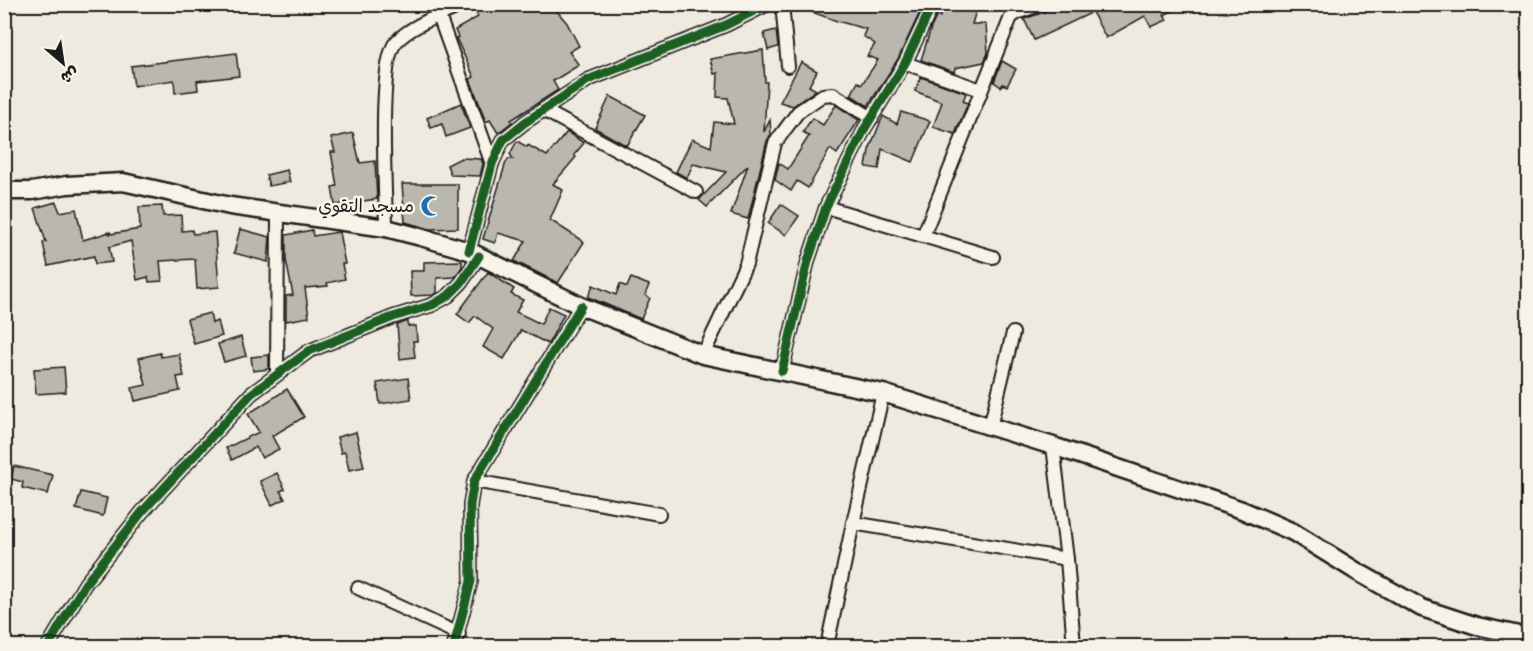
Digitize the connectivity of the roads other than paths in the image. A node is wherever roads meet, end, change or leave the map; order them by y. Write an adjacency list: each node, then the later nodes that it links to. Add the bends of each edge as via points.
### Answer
1 (464, 4): 7 (street)
2 (768, 4): 11 (street, via 726,25 588,80)
3 (782, 4): 9 (street)
4 (933, 4): 8 (street)
5 (1041, 4): 6 (street)
6 (1018, 8): 10 (street, via 1004,31)
7 (439, 16): 13 (street); 18 (street, via 404,33 388,59 384,93)
8 (905, 63): 10 (street); 12 (street)
9 (788, 66)
10 (981, 90): 19 (street)
11 (543, 110): 13 (street, via 503,140); 15 (street)
12 (872, 118): 16 (street); 24 (street, via 833,94 824,95 798,112 775,143 746,264)
13 (492, 164): 20 (street)
14 (4, 191): 17 (main road, via 123,183)
15 (696, 192)
16 (826, 207): 19 (street); 25 (street, via 808,261)
17 (278, 213): 18 (main road); 26 (street)
18 (386, 228): 20 (main road)
19 (923, 236): 21 (street)
20 (474, 253): 22 (main road); 26 (street, via 461,283 448,296 309,351)
21 (993, 257)
22 (581, 306): 24 (main road); 30 (street)
23 (1013, 333): 28 (street)
24 (703, 354): 25 (main road)
25 (782, 371): 27 (main road)
26 (277, 373): 37 (street, via 251,394 142,512 85,584)
27 (883, 393): 28 (main road); 32 (street)
28 (990, 427): 29 (main road)
29 (1053, 446): 33 (street); 36 (main road, via 1242,510 1293,532 1422,608)
30 (474, 481): 31 (street); 35 (street, via 470,505 471,581)
31 (659, 514)
32 (853, 523): 33 (street); 39 (street)
33 (1067, 559): 40 (street)
34 (358, 588): 35 (street)
35 (459, 634): 38 (street)
36 (1528, 637)
37 (48, 646)
38 (454, 646)
39 (826, 646)
40 (1074, 646)

